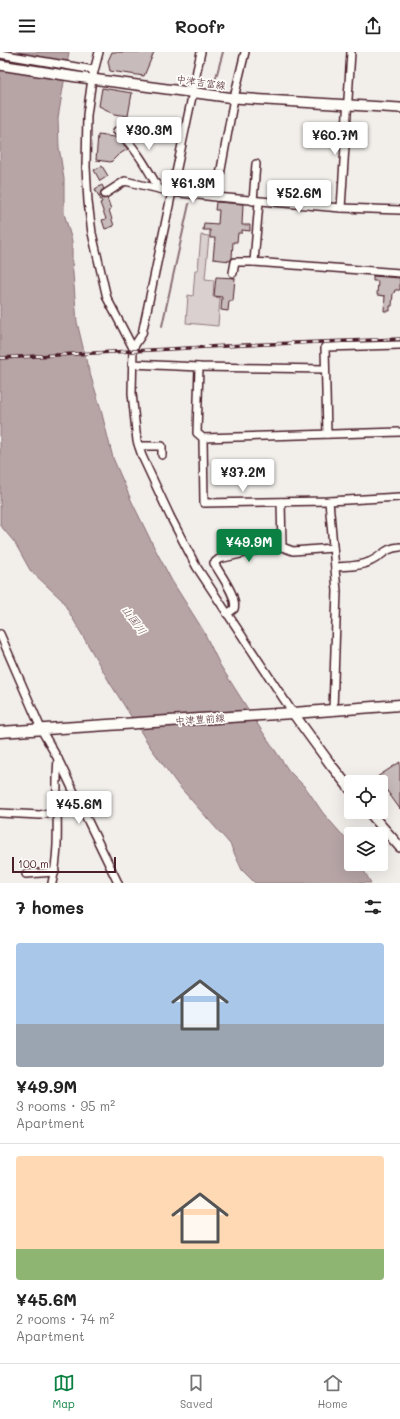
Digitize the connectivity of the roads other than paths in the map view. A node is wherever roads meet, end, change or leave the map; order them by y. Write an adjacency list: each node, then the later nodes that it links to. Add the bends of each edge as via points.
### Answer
1 (99, 52): 7 (street)
2 (201, 52): 8 (street)
3 (245, 52): 9 (street)
4 (351, 52): 10 (street)
5 (0, 54): 7 (street)
6 (0, 65): 7 (main road, 中津吉富線)
7 (93, 75): 8 (main road, 中津吉富線); 25 (street, via 87,114 86,167 92,233 108,298)
8 (193, 92): 9 (main road, 中津吉富線); 15 (street)
9 (234, 98): 10 (main road, 中津吉富線); 17 (street)
10 (348, 105): 11 (main road, 中津吉富線); 19 (street)
11 (400, 108)
12 (117, 131): 14 (street, via 141,157)
13 (256, 164): 18 (street)
14 (159, 189): 15 (street); 16 (street, via 125,181)
15 (172, 192): 17 (street); 25 (street, via 142,334)
16 (105, 194)
17 (216, 197): 18 (street)
18 (256, 202): 19 (street); 21 (street)
19 (341, 208): 20 (street)
20 (400, 210)
21 (254, 262): 22 (street); 23 (street, via 235,262)
22 (400, 272)
23 (233, 273)
24 (400, 345): 28 (street, via 325,347)
25 (133, 348): 26 (street)
26 (132, 364): 27 (street); 32 (street, via 132,393)
27 (199, 367): 28 (street); 31 (street, via 197,433)
28 (325, 369): 30 (street)
29 (400, 432): 30 (street)
30 (327, 434): 31 (street)
31 (203, 438): 35 (street, via 204,503)
32 (139, 446): 33 (street, via 162,446); 41 (street, via 170,516 196,566)
33 (162, 455)
34 (400, 498): 36 (street)
35 (281, 502): 36 (street); 37 (street)
36 (329, 502): 38 (street)
37 (282, 547): 38 (street, via 293,551); 41 (street, via 266,548 219,559 214,563 234,597 236,605)
38 (333, 548): 40 (street)
39 (400, 548): 40 (street, via 389,549 370,562 360,565)
40 (335, 567): 44 (street, via 337,591)
41 (227, 614): 45 (street)
42 (0, 634): 46 (street)
43 (400, 705): 44 (main road, 中津豊前線)
44 (333, 710): 45 (main road, 中津豊前線)
45 (293, 714): 46 (main road, 中津豊前線, via 263,714); 49 (main road)
46 (42, 731): 47 (main road, 中津豊前線); 48 (street)
47 (0, 732)
48 (58, 759): 50 (street); 57 (street)
49 (344, 781)
50 (56, 811): 51 (street, via 40,815); 54 (street)
51 (0, 812)
52 (375, 819): 53 (main road)
53 (400, 847)
54 (55, 872): 55 (street); 56 (street)
55 (26, 874)
56 (52, 883)
57 (118, 883)

